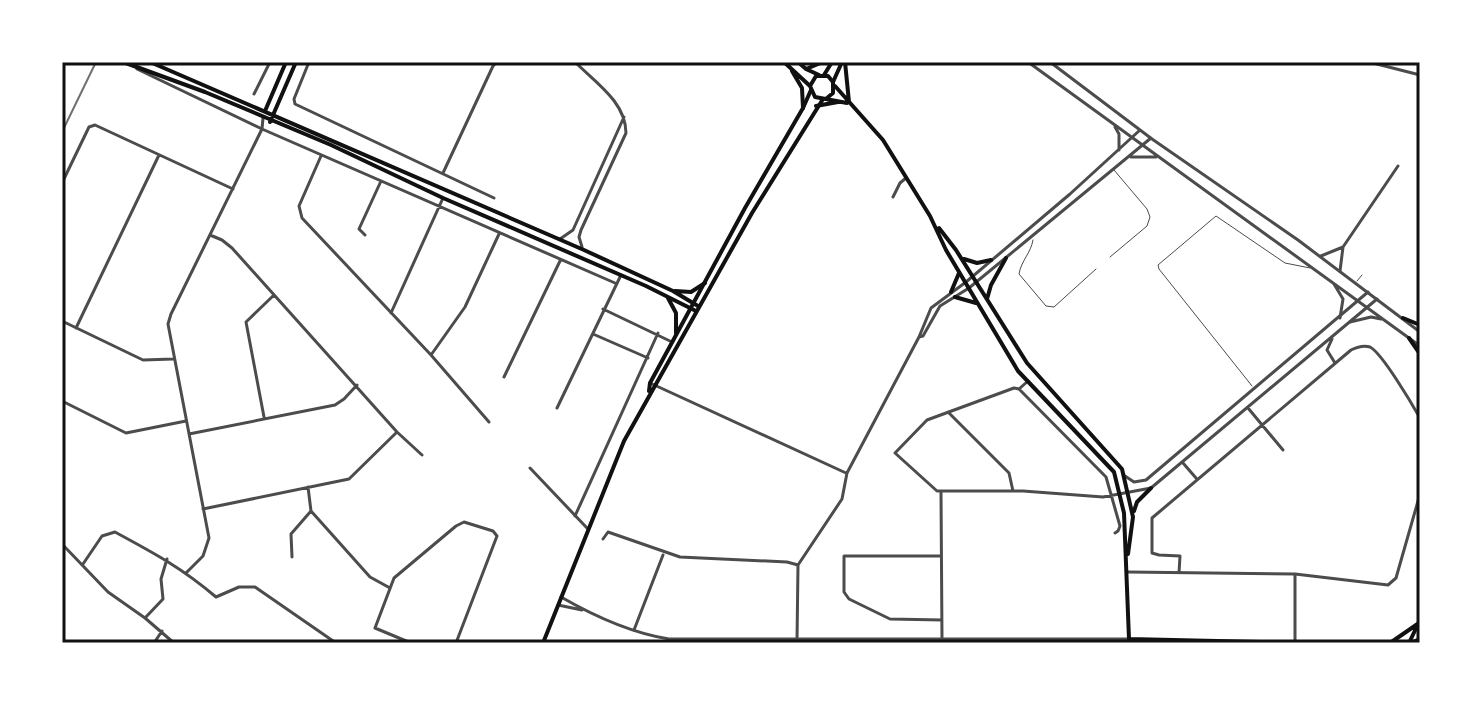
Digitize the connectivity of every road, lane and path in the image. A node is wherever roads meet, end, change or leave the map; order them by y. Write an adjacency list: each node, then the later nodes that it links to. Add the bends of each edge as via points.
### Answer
1 (123, 62): 17 (main road)
2 (150, 62): 29 (main road)
3 (270, 62): 24 (street)
4 (286, 62): 29 (main road)
5 (296, 62): 30 (main road)
6 (309, 62): 47 (street, via 295,104)
7 (497, 62): 47 (street)
8 (575, 62): 31 (street)
9 (784, 62): 19 (main road)
10 (798, 62): 18 (main road)
11 (823, 62): 18 (main road)
12 (832, 62): 20 (main road)
13 (844, 62): 22 (main road); 26 (main road)
14 (1028, 62): 34 (street)
15 (1050, 62): 36 (street)
16 (1373, 62): 21 (street)
17 (129, 64): 32 (main road); 35 (street)
18 (806, 69): 20 (main road)
19 (792, 71): 23 (main road); 28 (main road, via 802,88)
20 (822, 75): 22 (main road); 23 (main road)
21 (1420, 75)
22 (834, 84): 25 (main road); 26 (main road)
23 (810, 88): 25 (main road, via 815,97); 28 (main road)
24 (254, 94)
25 (825, 99): 26 (main road); 27 (main road)
26 (849, 104): 27 (main road); 48 (main road, via 881,138)
27 (816, 106): 97 (main road)
28 (803, 108): 85 (main road)
29 (265, 112): 30 (main road); 32 (main road)
30 (273, 115): 33 (main road); 58 (main road)
31 (624, 117): 65 (street, via 573,230); 67 (street, via 626,133 579,237)
32 (263, 118): 33 (main road); 35 (street)
33 (270, 122): 35 (street); 54 (main road)
34 (1114, 125): 37 (street); 40 (street)
35 (263, 127): 42 (street); 51 (street)
36 (1140, 130): 37 (street); 38 (street)
37 (1131, 138): 39 (street); 40 (street)
38 (1151, 138): 39 (street); 52 (street)
39 (1142, 146): 43 (street); 44 (street)
40 (1119, 150): 73 (street)
41 (159, 155): 50 (street, via 95,125 89,127); 51 (street); 107 (street)
42 (322, 155): 49 (street); 100 (street, via 299,213)
43 (1160, 157): 44 (street); 56 (street)
44 (1128, 158): 46 (street)
45 (1398, 166): 66 (street)
46 (1114, 170): 64 (street); 69 (lane, via 1150,217 1147,226)
47 (443, 174): 55 (street)
48 (906, 178): 53 (street); 60 (main road)
49 (381, 181): 57 (street); 63 (street, via 359,229)
50 (62, 183)
51 (233, 189): 62 (street)
52 (1224, 189): 56 (street); 68 (street)
53 (893, 197)
54 (443, 198): 57 (street); 59 (main road)
55 (494, 198)
56 (1218, 198): 74 (street)
57 (439, 206): 61 (street); 100 (street)
58 (505, 215): 59 (main road); 65 (main road)
59 (502, 223): 78 (main road)
60 (934, 223): 70 (main road); 77 (main road)
61 (500, 232): 72 (street); 117 (street, via 465,307)
62 (210, 235): 91 (street, via 232,248); 119 (street, via 168,324)
63 (365, 235)
64 (1033, 237): 71 (street); 75 (lane, via 1019,274 1046,306 1054,307)
65 (559, 240): 67 (main road)
66 (1343, 247): 68 (street); 76 (street)
67 (584, 250): 88 (main road)
68 (1320, 256): 76 (street)
69 (1110, 257)
70 (961, 258): 73 (main road); 80 (main road)
71 (1006, 258): 83 (street); 95 (main road)
72 (560, 260): 84 (street); 121 (street)
73 (991, 260): 80 (street)
74 (1312, 268): 81 (street); 127 (lane, via 1285,263 1216,216 1158,265)
75 (1096, 269)
76 (1340, 271): 86 (street)
77 (960, 272): 82 (main road); 92 (main road)
78 (621, 274): 84 (street); 90 (main road)
79 (1362, 275): 86 (lane)
80 (972, 276): 82 (street); 83 (main road)
81 (1332, 281): 94 (street); 101 (street, via 1343,299)
82 (966, 282): 87 (main road); 92 (street)
83 (976, 282): 87 (street); 95 (main road)
84 (615, 283): 99 (street)
85 (705, 283): 88 (main road, via 691,292); 97 (main road)
86 (1356, 283): 89 (street)
87 (969, 288): 92 (street); 96 (main road)
88 (673, 291): 97 (main road)
89 (1368, 292): 93 (street); 94 (street)
90 (663, 294): 97 (main road); 110 (main road, via 673,306)
91 (274, 295): 124 (street); 133 (street, via 246,322)
92 (953, 295): 96 (main road); 144 (street, via 919,337)
93 (1377, 299): 98 (street); 102 (street)
94 (1359, 300): 98 (street); 101 (street)
95 (987, 301): 145 (main road, via 1027,363)
96 (978, 304): 122 (main road)
97 (694, 307): 110 (main road); 125 (main road)
98 (1368, 307): 103 (street); 105 (street)
99 (603, 309): 109 (street); 111 (street)
100 (391, 313): 117 (street)
101 (1340, 318): 127 (street)
102 (1403, 318): 106 (main road); 108 (street)
103 (1385, 320): 105 (street); 113 (street)
104 (62, 321): 107 (street)
105 (1350, 322): 112 (street)
106 (1420, 325)
107 (76, 328): 119 (street, via 143,360)
108 (1420, 332)
109 (658, 333): 114 (street); 118 (street)
110 (676, 333): 114 (main road)
111 (591, 334): 118 (street); 130 (street)
112 (1334, 336): 120 (street, via 1327,350); 131 (street)
113 (1409, 338): 115 (street); 116 (main road)
114 (672, 342): 123 (main road)
115 (1420, 346)
116 (1420, 354)
117 (431, 355): 136 (street)
118 (648, 358): 157 (street)
119 (173, 359): 135 (street)
120 (1335, 363): 134 (street, via 1358,347 1369,347); 137 (street)
121 (504, 377)
122 (1028, 381): 126 (street); 153 (main road, via 1114,472)
123 (650, 383): 125 (street); 128 (main road)
124 (357, 385): 133 (street, via 335,405); 138 (street)
125 (657, 386): 128 (main road); 144 (street)
126 (1019, 389): 132 (street); 154 (street, via 1104,474)
127 (1256, 389): 145 (street, via 1146,480 1134,482)
128 (649, 393): 159 (main road)
129 (62, 401): 135 (street, via 126,433)
130 (557, 408)
131 (1248, 408): 137 (street); 142 (street)
132 (947, 411): 149 (street, via 1009,473); 150 (street, via 924,422 895,453)
133 (264, 417): 139 (street)
134 (1420, 418)
135 (186, 421): 139 (street)
136 (489, 422)
137 (1263, 425): 140 (street); 146 (street)
138 (397, 432): 141 (street); 147 (street, via 349,479)
139 (189, 434): 155 (street)
140 (1283, 450)
141 (422, 455)
142 (1183, 463): 146 (street); 148 (street)
143 (530, 468): 157 (street)
144 (847, 473): 169 (street, via 842,499)
145 (1125, 476): 151 (main road)
146 (1197, 479): 172 (street, via 1150,525 1152,553 1180,556)
147 (308, 487): 155 (street); 156 (street)
148 (1151, 488): 151 (street); 158 (main road, via 1135,506)
149 (1013, 491): 150 (street); 154 (street)
150 (941, 492): 164 (street)
151 (1129, 493): 153 (street); 158 (main road)
152 (1420, 494): 173 (street, via 1393,583)
153 (1120, 495): 154 (street); 166 (main road)
154 (1111, 497): 160 (street, via 1120,526)
155 (203, 509): 171 (street, via 210,543)
156 (311, 511): 165 (street, via 291,534); 174 (street, via 370,577)
157 (575, 516): 159 (street)
158 (1133, 517): 166 (main road)
159 (587, 528): 175 (main road)
160 (1115, 533)
161 (603, 539): 163 (street, via 606,532 616,533)
162 (62, 544): 168 (street)
163 (664, 553): 169 (street); 181 (street)
164 (941, 556): 179 (street); 179 (street, via 844,556 844,592 890,619)
165 (292, 557)
166 (1128, 557): 170 (main road)
167 (167, 559): 168 (street, via 111,531); 171 (street); 178 (street, via 163,599)
168 (83, 564): 178 (street, via 108,592)
169 (798, 565): 188 (street)
170 (1128, 572): 172 (street); 185 (main road)
171 (186, 573): 195 (street, via 216,597 255,587)
172 (1179, 573): 173 (street)
173 (1295, 574): 192 (street)
174 (390, 588): 196 (street, via 375,628); 197 (street, via 405,567 456,526 468,523 493,531 497,536)
175 (561, 597): 176 (main road); 177 (street)
176 (558, 605): 177 (street); 198 (main road)
177 (585, 611): 181 (street)
178 (145, 618): 182 (street)
179 (942, 620): 184 (street)
180 (1420, 621): 183 (main road); 201 (main road)
181 (634, 630): 187 (street)
182 (162, 631): 193 (street); 194 (street)
183 (1413, 636): 186 (main road); 202 (main road)
184 (942, 639): 188 (street); 189 (street)
185 (1129, 639): 189 (street); 190 (main road)
186 (1419, 640): 202 (main road)
187 (706, 641): 188 (street)
188 (797, 641)
189 (951, 641)
190 (1245, 642): 191 (main road)
191 (1266, 642): 199 (main road)
192 (1295, 642): 199 (main road); 200 (main road)
193 (154, 643)
194 (174, 643)
195 (336, 643)
196 (411, 643)
197 (456, 643)
198 (543, 643)
199 (1288, 643)
200 (1303, 643)
201 (1390, 643)
202 (1409, 643)

